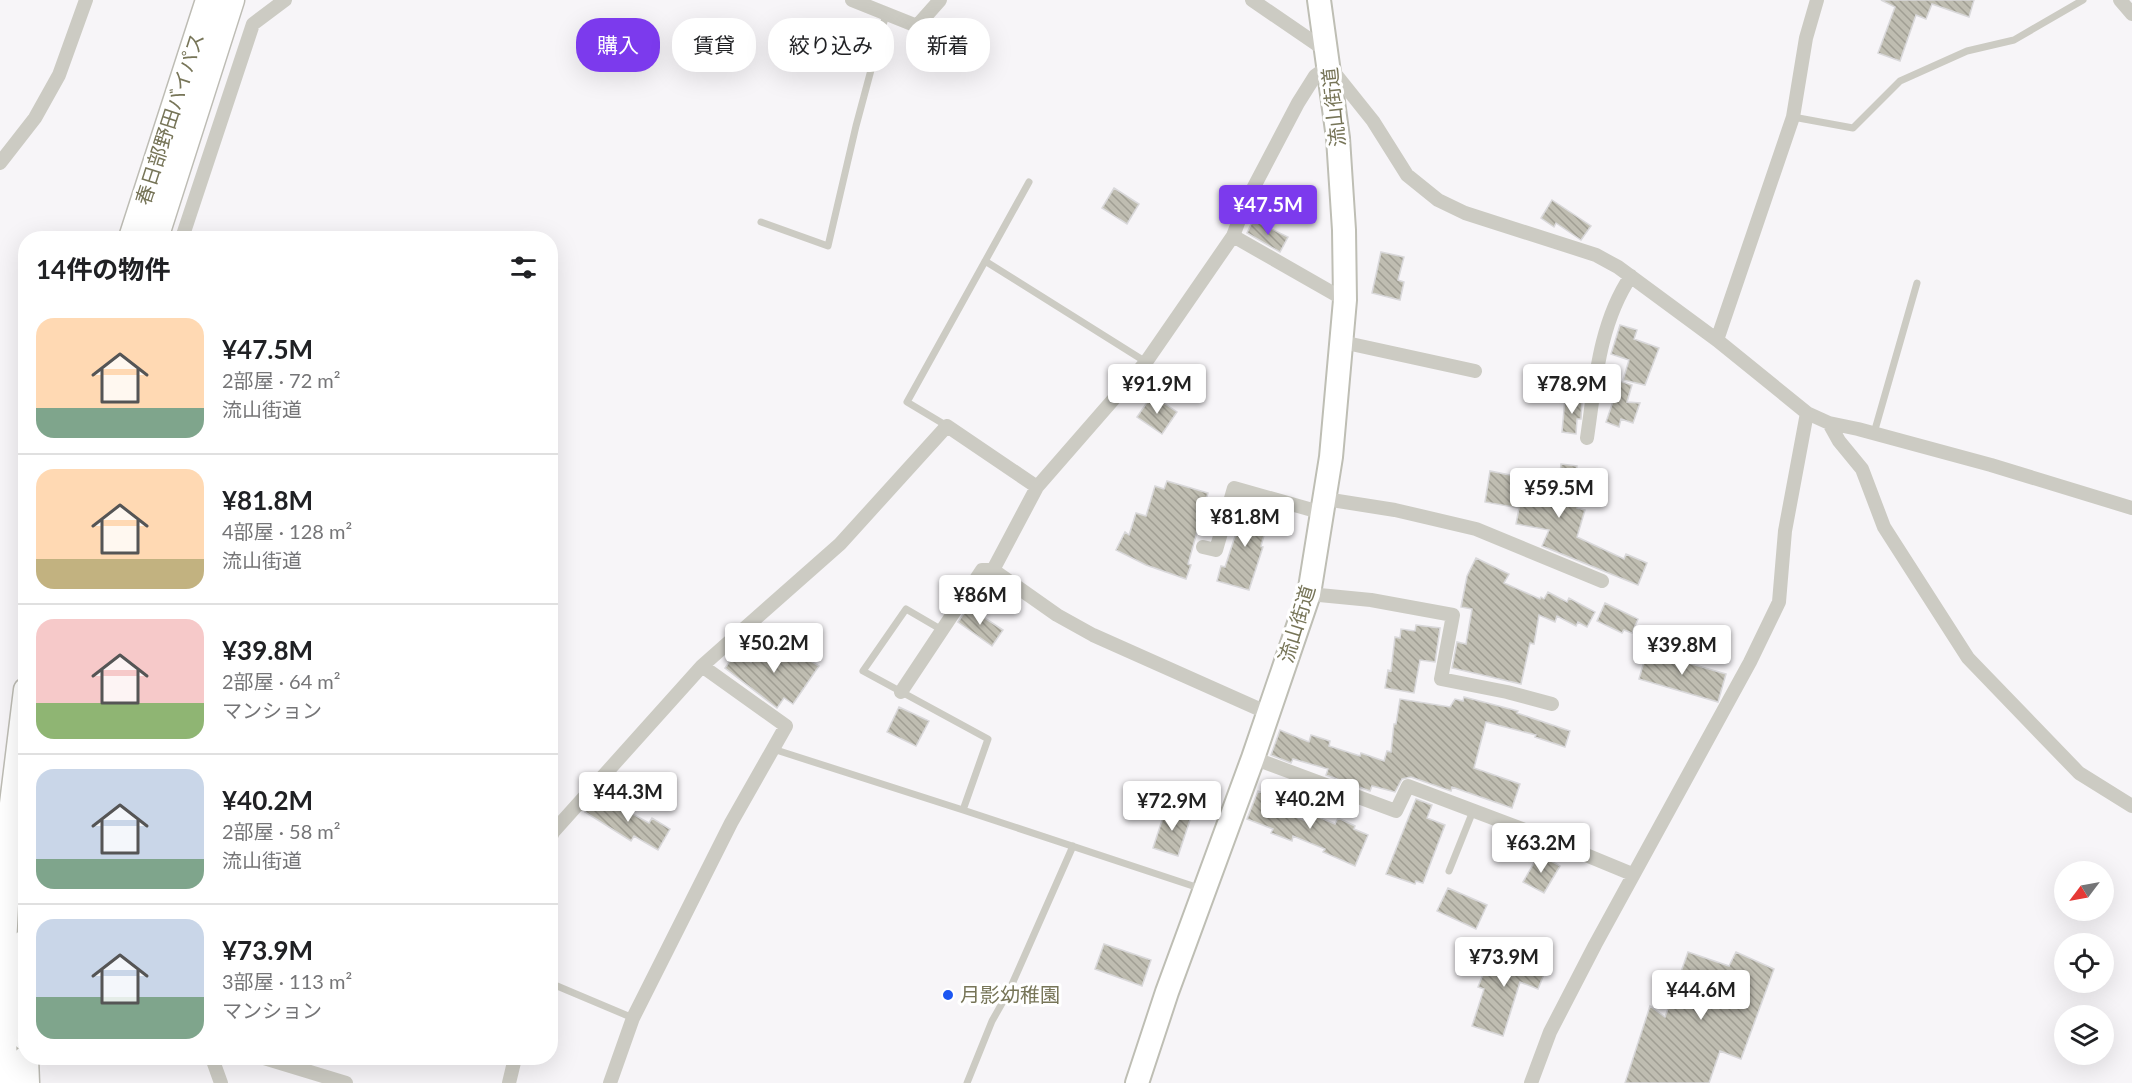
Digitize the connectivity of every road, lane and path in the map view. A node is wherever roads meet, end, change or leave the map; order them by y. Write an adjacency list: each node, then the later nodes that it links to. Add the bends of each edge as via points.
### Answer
1 (86, 0): 16 (street, via 59,75 34,118)
2 (208, 0): 19 (highway, 春日部野田バイパス)
3 (232, 0): 20 (highway, 春日部野田バイパス)
4 (285, 0): 21 (street, via 253,24)
5 (852, 0): 12 (street)
6 (940, 0): 12 (street, via 917,26)
7 (1252, 0): 14 (street)
8 (1319, 0): 14 (main road, 流山街道)
9 (1817, 0): 15 (street)
10 (2083, 0): 15 (lane, via 2014,40 1967,51 1900,81 1853,128)
11 (2120, 0): 13 (street)
12 (886, 14): 18 (lane, via 828,246)
13 (2132, 14)
14 (1328, 59): 22 (street, via 1298,103 1246,202); 24 (street, via 1407,175 1438,200 1465,213 1596,255); 26 (main road, 流山街道, via 1338,138)
15 (1792, 117): 27 (street)
16 (0, 163)
17 (1029, 182): 23 (lane)
18 (761, 222)
19 (133, 231)
20 (158, 231)
21 (184, 231)
22 (1233, 236): 26 (street); 29 (street)
23 (985, 261): 29 (lane); 33 (lane, via 907,402)
24 (1631, 276): 27 (street); 35 (street, via 1620,292 1599,357)
25 (1917, 284): 34 (lane)
26 (1345, 300): 28 (main road, 流山街道)
27 (1717, 340): 31 (street)
28 (1342, 342): 30 (street); 37 (main road, 流山街道)
29 (1146, 362): 36 (street)
30 (1475, 370)
31 (1807, 413): 32 (street); 57 (street, via 1785,531 1779,602 1674,803)
32 (1829, 423): 34 (street); 51 (street, via 1862,469 1884,527 1968,658 2079,773)
33 (947, 426): 36 (street); 44 (street, via 840,544)
34 (1874, 434): 38 (street)
35 (1587, 438)
36 (1037, 487): 40 (street)
37 (1324, 506): 39 (street, via 1234,488 1216,550); 41 (street, via 1395,510 1476,529); 42 (main road, 流山街道)
38 (2132, 508)
39 (1203, 547)
40 (993, 570): 43 (street, via 982,570); 47 (street, via 1093,635)
41 (1602, 581)
42 (1309, 594): 46 (street, via 1371,600 1453,615 1441,679); 47 (main road, 流山街道)
43 (942, 630): 45 (street); 45 (lane, via 906,609 863,671)
44 (702, 666): 48 (street, via 786,726); 54 (street)
45 (901, 692): 52 (lane, via 988,739)
46 (1552, 704)
47 (1269, 713): 50 (main road, 流山街道)
48 (773, 749): 52 (lane); 60 (street, via 731,823)
49 (18, 756): 65 (highway, via 9,831 3,968)
50 (1253, 758): 53 (street, via 1396,811 1408,786); 58 (main road, 流山街道)
51 (2132, 806)
52 (963, 810): 55 (lane)
53 (1473, 811): 56 (lane); 57 (street)
54 (558, 826)
55 (1073, 846): 58 (lane); 71 (lane)
56 (1449, 872)
57 (1632, 874): 73 (street, via 1550,1032)
58 (1204, 890): 72 (main road, 流山街道)
59 (558, 986): 60 (lane)
60 (633, 1018): 70 (street)
61 (26, 1065): 66 (highway)
62 (215, 1065): 67 (street)
63 (287, 1065): 68 (street)
64 (513, 1065): 69 (street)
65 (5, 1083)
66 (27, 1083)
67 (221, 1083)
68 (346, 1083)
69 (509, 1083)
70 (610, 1083)
71 (967, 1083)
72 (1137, 1083)
73 (1531, 1083)

